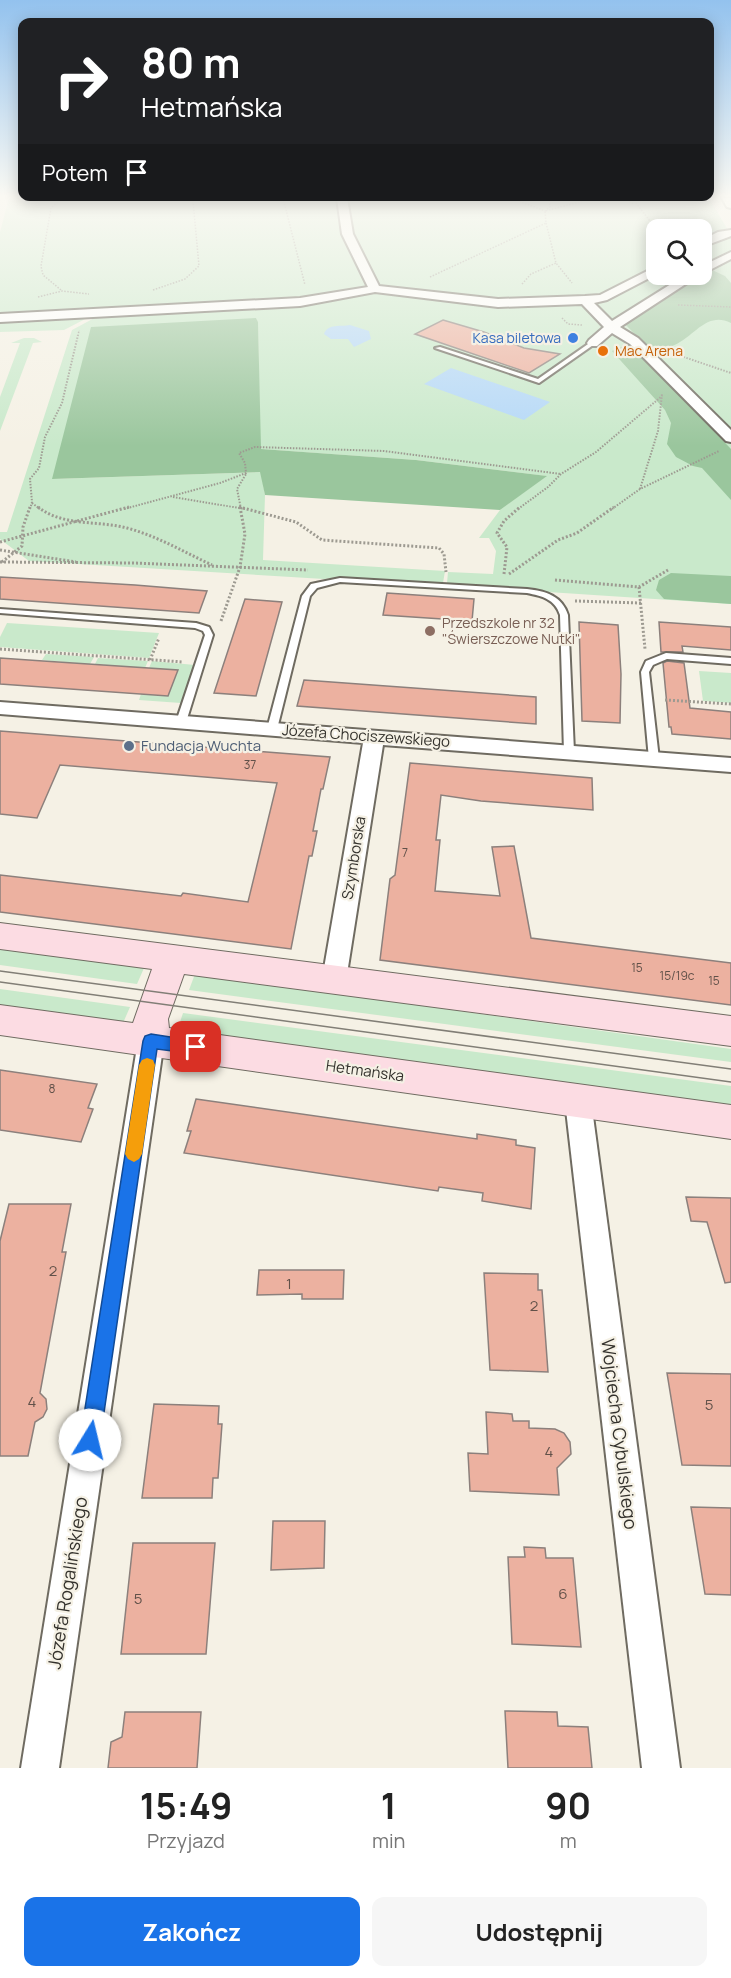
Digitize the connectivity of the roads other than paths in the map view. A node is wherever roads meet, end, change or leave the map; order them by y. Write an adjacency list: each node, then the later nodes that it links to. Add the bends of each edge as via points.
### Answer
1 (371, 281): 4 (street)
2 (634, 281): 5 (street, via 603,298)
3 (679, 285): 7 (street)
4 (375, 289): 5 (street, via 498,303); 6 (street, via 300,302)
5 (585, 300): 7 (street)
6 (0, 318)
7 (611, 327): 8 (street); 10 (street, via 634,341)
8 (593, 343): 9 (lane, via 538,381)
9 (438, 348)
10 (731, 438)
11 (0, 611): 14 (lane, via 201,627 210,636)
12 (731, 661): 18 (lane, via 666,656 654,660 645,672)
13 (0, 708): 14 (street, Józefa Chociszewskiego)
14 (181, 722): 15 (street, Józefa Chociszewskiego)
15 (272, 729): 16 (street, Józefa Chociszewskiego); 17 (lane, via 306,596 314,586 340,580 527,591 557,601 564,615)
16 (374, 737): 17 (street, Józefa Chociszewskiego); 22 (street, Szymborska)
17 (569, 752): 18 (street, Józefa Chociszewskiego)
18 (654, 759): 19 (street, Józefa Chociszewskiego)
19 (731, 765)
20 (0, 936): 21 (main road)
21 (172, 959): 22 (main road); 25 (main road, via 151,1019)
22 (334, 980): 24 (main road)
23 (0, 1020): 25 (main road, Hetmańska)
24 (731, 1031)
25 (151, 1041): 26 (main road, Hetmańska); 28 (street, Józefa Rogalińskiego)
26 (578, 1101): 27 (main road, Hetmańska); 29 (street, Wojciecha Cybulskiego)
27 (731, 1122)
28 (40, 1768)
29 (660, 1768)

